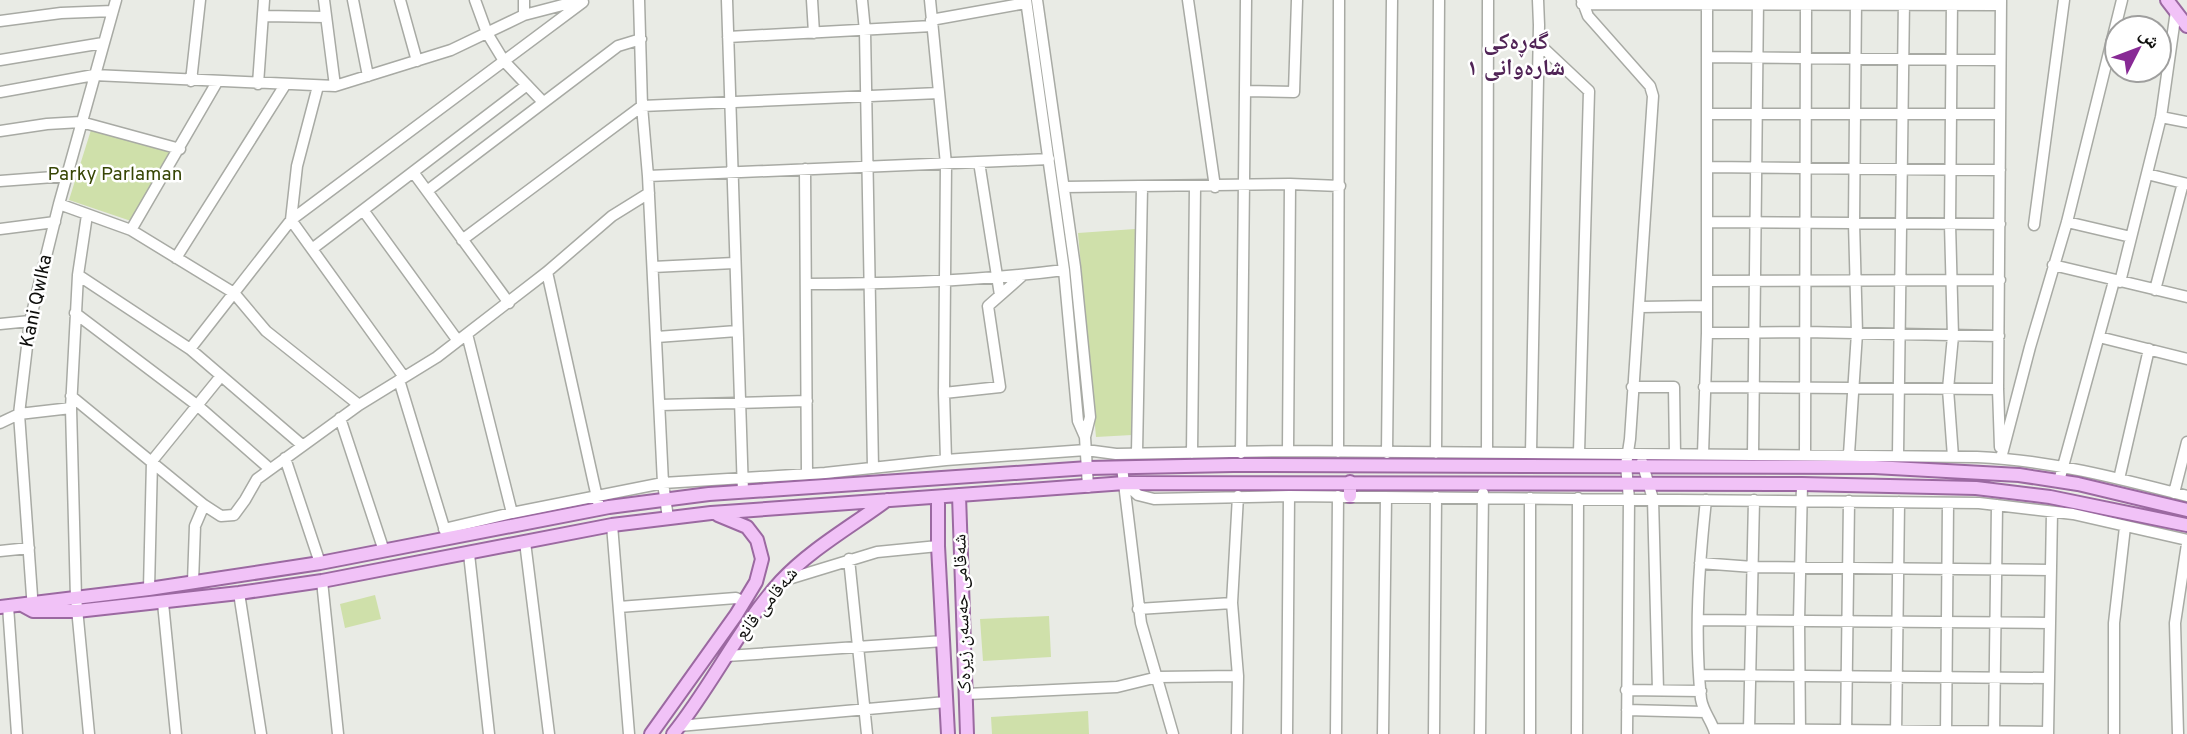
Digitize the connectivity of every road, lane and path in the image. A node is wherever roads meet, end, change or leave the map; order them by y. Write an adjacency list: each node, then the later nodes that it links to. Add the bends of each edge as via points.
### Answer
1 (116, 0): 36 (street, Kani Qwlka)
2 (200, 0): 64 (street)
3 (264, 0): 39 (street)
4 (324, 0): 40 (street)
5 (353, 0): 63 (street)
6 (400, 0): 59 (street)
7 (475, 0): 45 (street)
8 (524, 0): 38 (street)
9 (584, 0): 38 (street); 60 (street)
10 (639, 0): 48 (street)
11 (727, 0): 47 (street)
12 (812, 0): 46 (street)
13 (862, 0): 44 (street)
14 (930, 0): 42 (street)
15 (1188, 0): 115 (street)
16 (1246, 0): 71 (street)
17 (1297, 0): 71 (street, via 1294,92)
18 (1339, 0): 111 (street)
19 (1392, 0): 212 (street)
20 (1439, 0): 213 (street)
21 (1488, 0): 215 (street)
22 (1538, 0): 50 (street)
23 (2064, 0): 131 (street)
24 (2122, 0): 124 (street)
25 (2167, 0): 37 (main road)
26 (1030, 1): 42 (street); 61 (street)
27 (1758, 1): 30 (street); 35 (street); 52 (street)
28 (1582, 2): 29 (street); 163 (street, via 1588,16 1652,90)
29 (1636, 2): 35 (street)
30 (1806, 2): 31 (street); 53 (street)
31 (1856, 2): 34 (street); 54 (street)
32 (1952, 2): 33 (street); 34 (street); 57 (street)
33 (2001, 2): 58 (street)
34 (1904, 3): 56 (street)
35 (1707, 4): 51 (street)
36 (113, 11): 41 (street); 49 (street, Kani Qwlka)
37 (2176, 11): 43 (main road); 85 (street)
38 (524, 15): 45 (street)
39 (264, 16): 40 (street); 66 (street)
40 (326, 17): 70 (street)
41 (0, 21)
42 (932, 23): 44 (street); 73 (street)
43 (2187, 26)
44 (865, 31): 46 (street); 74 (street)
45 (487, 33): 59 (street); 60 (street)
46 (814, 33): 47 (street)
47 (728, 37): 76 (street)
48 (641, 40): 75 (street, via 618,46); 77 (street)
49 (103, 43): 55 (street); 62 (street, Kani Qwlka)
50 (1539, 44): 216 (street); 217 (street, via 1589,91)
51 (1707, 57): 52 (street); 79 (street)
52 (1758, 57): 53 (street); 78 (street)
53 (1806, 58): 54 (street); 80 (street)
54 (1855, 59): 56 (street); 82 (street)
55 (0, 60)
56 (1904, 60): 57 (street); 83 (street)
57 (1951, 60): 58 (street); 84 (street)
58 (2000, 60): 81 (street)
59 (417, 61): 63 (street)
60 (504, 61): 68 (street); 121 (street)
61 (1041, 69): 90 (street); 112 (street)
62 (94, 75): 64 (street); 72 (street); 86 (street, Kani Qwlka)
63 (368, 76): 70 (street)
64 (191, 80): 65 (street)
65 (217, 82): 66 (street); 89 (street)
66 (258, 84): 67 (street)
67 (285, 85): 69 (street); 137 (street)
68 (527, 85): 75 (street); 102 (street)
69 (318, 86): 70 (street); 121 (street, via 298,166)
70 (335, 86)
71 (1246, 91): 110 (street)
72 (0, 92)
73 (939, 93): 74 (street); 92 (street)
74 (866, 96): 76 (street); 93 (street)
75 (542, 102): 116 (street)
76 (729, 102): 77 (street); 103 (street)
77 (642, 106): 106 (street); 135 (street)
78 (1757, 113): 79 (street); 80 (street); 95 (street)
79 (1707, 114): 94 (street)
80 (1806, 114): 82 (street); 97 (street)
81 (1999, 114): 84 (street); 100 (street)
82 (1854, 115): 83 (street); 98 (street)
83 (1903, 115): 84 (street); 99 (street)
84 (1951, 115): 101 (street)
85 (2161, 117): 87 (street); 104 (street)
86 (81, 122): 88 (street); 89 (street); 105 (street, Kani Qwlka)
87 (2187, 122)
88 (0, 131)
89 (180, 149): 133 (street)
90 (1049, 159): 91 (street); 141 (street)
91 (979, 162): 92 (street); 145 (street)
92 (946, 164): 93 (street); 149 (street)
93 (867, 167): 96 (street); 156 (street)
94 (1707, 167): 95 (street); 123 (street)
95 (1756, 167): 97 (street); 125 (street)
96 (805, 169): 103 (street); 155 (street)
97 (1806, 169): 98 (street); 126 (street)
98 (1854, 169): 99 (street); 127 (street)
99 (1901, 169): 101 (street); 128 (street)
100 (2000, 170): 101 (street); 130 (street)
101 (1951, 171): 129 (street)
102 (413, 172): 116 (street); 119 (street)
103 (731, 172): 106 (street); 138 (street)
104 (2147, 174): 109 (street); 134 (street)
105 (67, 176): 107 (street); 118 (street, Kani Qwlka)
106 (648, 176): 117 (street)
107 (0, 181)
108 (1290, 184): 110 (street); 111 (street); 208 (street)
109 (2185, 184): 157 (street)
110 (1244, 186): 115 (street); 225 (street)
111 (1340, 186): 209 (street)
112 (1064, 187): 113 (street); 203 (street, via 1090,417)
113 (1142, 187): 114 (street); 210 (street)
114 (1195, 187): 115 (street); 211 (street)
115 (1214, 187)
116 (427, 191): 135 (street)
117 (649, 193): 140 (street); 142 (street, via 612,216)
118 (59, 204): 120 (street); 122 (street, Kani Qwlka)
119 (363, 210): 136 (street); 178 (street)
120 (88, 215): 133 (street); 143 (street)
121 (291, 220): 136 (street); 158 (street)
122 (55, 222): 132 (street); 165 (street, Kani Qwlka)
123 (1707, 222): 125 (street); 153 (street)
124 (2067, 222): 134 (street); 139 (street)
125 (1756, 223): 126 (street); 146 (street)
126 (1806, 223): 127 (street); 150 (street)
127 (1854, 223): 128 (street); 151 (street)
128 (1902, 223): 129 (street); 147 (street)
129 (1950, 224): 130 (street); 148 (street)
130 (2000, 224): 152 (street)
131 (2034, 225)
132 (0, 229)
133 (131, 230): 137 (street)
134 (2131, 237): 154 (street)
135 (462, 240): 161 (street)
136 (312, 250): 183 (street)
137 (176, 258): 158 (street)
138 (734, 263): 140 (street); 167 (street)
139 (2053, 265): 154 (street); 227 (street)
140 (653, 267): 176 (street)
141 (1064, 270): 144 (street); 203 (street, via 1078,421)
142 (547, 272): 161 (street); 274 (street)
143 (78, 275): 164 (street); 179 (street)
144 (1022, 275): 145 (street); 159 (street)
145 (997, 278): 149 (street); 159 (street)
146 (1755, 279): 150 (street); 153 (street); 168 (street)
147 (1901, 279): 148 (street); 151 (street); 172 (street)
148 (1951, 279): 152 (street); 174 (street)
149 (944, 280): 156 (street); 192 (street)
150 (1805, 280): 151 (street); 169 (street)
151 (1857, 280): 171 (street)
152 (2000, 280): 175 (street)
153 (1707, 281): 162 (street)
154 (2117, 282): 157 (street); 177 (street)
155 (806, 284): 156 (street); 194 (street)
156 (870, 284): 236 (street)
157 (2155, 290): 160 (street)
158 (234, 293): 179 (street); 196 (street, via 266,331)
159 (1000, 295): 192 (street, via 988,306 1000,387)
160 (2187, 297)
161 (509, 303): 173 (street)
162 (1707, 306): 163 (street); 170 (street)
163 (1640, 307): 184 (street)
164 (75, 313): 193 (street); 198 (street)
165 (30, 321): 166 (street); 200 (street, Kani Qwlka)
166 (0, 324)
167 (737, 331): 176 (street); 195 (street)
168 (1754, 332): 169 (street); 170 (street); 186 (street)
169 (1805, 332): 171 (street); 187 (street)
170 (1707, 333): 185 (street)
171 (1857, 333): 172 (street); 188 (street)
172 (1900, 333): 174 (street); 189 (street)
173 (467, 334): 178 (street); 279 (street)
174 (1953, 336): 175 (street); 190 (street)
175 (1999, 336): 191 (street)
176 (657, 337): 197 (street)
177 (2099, 337): 180 (street); 235 (street)
178 (458, 341): 183 (street)
179 (190, 349): 182 (street)
180 (2149, 349): 181 (street); 241 (street)
181 (2187, 359)
182 (221, 376): 198 (street); 206 (street)
183 (401, 379): 196 (street); 285 (street)
184 (1632, 387): 204 (street); 218 (street, via 1674,387)
185 (1704, 387): 186 (street); 219 (street)
186 (1754, 387): 187 (street); 222 (street)
187 (1805, 388): 188 (street); 220 (street)
188 (1853, 388): 189 (street); 221 (street)
189 (1899, 388): 190 (street); 223 (street)
190 (1948, 389): 191 (street); 226 (street)
191 (1998, 389): 227 (street)
192 (944, 393): 229 (street)
193 (71, 396): 199 (street); 231 (street)
194 (807, 401): 195 (street); 239 (street)
195 (739, 403): 197 (street); 240 (street)
196 (359, 405): 201 (street)
197 (660, 405): 243 (street)
198 (198, 406): 231 (street); 238 (street)
199 (71, 408): 200 (street); 311 (street)
200 (19, 414): 202 (street); 289 (street, Kani Qwlka)
201 (340, 418): 206 (street); 291 (street)
202 (0, 423)
203 (1086, 438): 207 (street)
204 (1630, 439): 228 (street); 230 (street)
205 (2187, 442): 252 (street)
206 (302, 445): 224 (street)
207 (1086, 450): 210 (street); 229 (street); 237 (street)
208 (1288, 451): 209 (street); 225 (street)
209 (1338, 452): 212 (street)
210 (1137, 453): 211 (street)
211 (1192, 453): 225 (street)
212 (1387, 453): 213 (street)
213 (1436, 453): 214 (street)
214 (1457, 453): 215 (street); 234 (main road)
215 (1487, 453): 216 (street)
216 (1531, 453): 217 (street)
217 (1579, 453): 228 (street)
218 (1675, 454): 219 (street); 230 (street)
219 (1703, 454): 222 (street)
220 (1805, 454): 221 (street); 222 (street)
221 (1849, 454): 232 (street)
222 (1753, 455)
223 (1898, 455): 226 (street); 232 (street)
224 (285, 457): 238 (street); 294 (street)
225 (1236, 457): 233 (main road); 234 (main road)
226 (1953, 457): 227 (street)
227 (2001, 458): 235 (street)
228 (1627, 459): 230 (main road); 234 (main road); 249 (street)
229 (946, 460): 236 (street)
230 (1641, 460): 232 (main road); 247 (street)
231 (152, 461): 275 (street); 306 (street)
232 (1874, 461): 242 (main road)
233 (1122, 467): 237 (main road); 245 (street)
234 (1458, 467)
235 (2062, 467): 241 (street); 242 (street)
236 (873, 468): 239 (street)
237 (1088, 468): 250 (street); 251 (main road)
238 (270, 469): 275 (street, via 257,479 233,515 220,516)
239 (807, 474): 240 (street)
240 (742, 478): 243 (street); 251 (street)
241 (2119, 478): 252 (street)
242 (2059, 481): 277 (main road)
243 (663, 482): 267 (street); 274 (street)
244 (1350, 482): 245 (main road); 246 (main road); 256 (main road)
245 (1125, 483): 250 (main road); 254 (street, via 1149,498); 315 (street)
246 (1483, 483): 249 (main road); 261 (street)
247 (1650, 484): 248 (main road); 249 (main road); 265 (street)
248 (1801, 484): 270 (street); 283 (main road, via 2000,490)
249 (1628, 485): 264 (street)
250 (1088, 487): 253 (main road)
251 (743, 492): 267 (main road)
252 (2174, 493): 257 (street)
253 (959, 495): 258 (main road); 342 (main road, شەقامی حەسەن زیرەک)
254 (1238, 496): 255 (street); 310 (street)
255 (1289, 496): 256 (street); 370 (street)
256 (1344, 496): 259 (street); 371 (street)
257 (2187, 496)
258 (937, 497): 268 (main road); 288 (main road, شەقامی حەسەن زیرەک)
259 (1386, 497): 260 (street); 372 (street)
260 (1436, 497): 261 (street); 373 (street)
261 (1483, 498): 262 (street); 374 (street)
262 (1530, 498): 263 (street); 375 (street)
263 (1578, 498): 264 (street); 376 (street)
264 (1629, 499): 265 (street); 339 (street)
265 (1653, 499): 266 (street); 340 (street)
266 (1706, 499): 269 (street); 295 (street)
267 (665, 500): 274 (main road); 281 (street)
268 (887, 500): 280 (main road); 304 (main road, شەقامی قانع)
269 (1754, 500): 270 (street); 296 (street)
270 (1802, 500): 271 (street); 297 (street)
271 (1849, 501): 272 (street); 298 (street)
272 (1899, 502): 273 (street); 299 (street)
273 (1948, 502): 276 (street); 300 (street)
274 (598, 503): 279 (street); 285 (main road)
275 (204, 505): 305 (street, via 195,526)
276 (1997, 505): 278 (street); 301 (street)
277 (2187, 510)
278 (2052, 512): 284 (street); 302 (street)
279 (512, 513): 285 (street)
280 (711, 513): 281 (main road); 308 (main road, شەقامی قانع, via 747,527 757,540 762,559)
281 (668, 518): 282 (main road)
282 (612, 525): 286 (main road); 314 (street)
283 (2187, 525)
284 (2125, 527): 287 (street); 378 (street, via 2113,623)
285 (446, 534): 291 (main road)
286 (525, 542): 292 (main road); 362 (street)
287 (2187, 542): 379 (street, via 2175,623)
288 (937, 546): 293 (street); 326 (main road, شەقامی حەسەن زیرەک)
289 (29, 548): 290 (street); 313 (street, Kani Qwlka)
290 (0, 551)
291 (384, 551): 294 (main road)
292 (468, 554): 303 (main road); 361 (street)
293 (849, 559): 304 (street); 327 (street)
294 (320, 563): 305 (main road)
295 (1700, 563): 296 (street); 317 (street)
296 (1753, 567): 297 (street); 318 (street)
297 (1800, 568): 298 (street); 319 (street)
298 (1848, 568): 299 (street); 320 (street)
299 (1899, 569): 300 (street); 321 (street)
300 (1948, 569): 301 (street); 322 (street)
301 (1996, 569): 302 (street); 323 (street)
302 (2050, 570): 324 (street)
303 (322, 581): 307 (main road); 360 (street)
304 (782, 581): 325 (main road, شەقامی قانع)
305 (193, 582): 306 (main road)
306 (149, 589): 311 (main road)
307 (239, 593): 309 (main road); 359 (street)
308 (744, 602): 314 (street, via 736,598); 316 (main road, شەقامی قانع)
309 (163, 603): 311 (main road); 358 (street)
310 (1232, 603): 315 (street); 331 (street)
311 (77, 604): 313 (main road); 357 (street)
312 (4, 606): 313 (main road); 356 (street)
313 (29, 606)
314 (619, 607): 363 (street)
315 (1138, 609): 334 (street)
316 (736, 615): 325 (main road); 364 (main road, شەقامی قانع)
317 (1698, 620): 318 (street); 329 (street)
318 (1753, 620): 319 (street); 330 (street)
319 (1799, 621): 320 (street); 332 (street)
320 (1848, 621): 321 (street); 333 (street)
321 (1898, 621): 322 (street); 335 (street)
322 (1947, 622): 323 (street); 336 (street)
323 (1996, 622): 324 (street); 337 (street)
324 (2049, 623): 338 (street)
325 (748, 624): 328 (main road, شەقامی قانع)
326 (944, 641): 327 (street); 343 (main road, شەقامی حەسەن زیرەک)
327 (857, 647): 328 (street); 344 (street)
328 (727, 656): 348 (main road, شەقامی قانع)
329 (1700, 675): 330 (street); 341 (street)
330 (1751, 675): 332 (street); 347 (street)
331 (1238, 676): 334 (street); 369 (street)
332 (1799, 676): 333 (street); 350 (street)
333 (1847, 676): 335 (street); 351 (street)
334 (1158, 677): 342 (street, via 1117,687); 368 (street)
335 (1897, 677): 336 (street); 352 (street)
336 (1946, 677): 337 (street); 353 (street)
337 (1996, 678): 338 (street); 354 (street)
338 (2048, 678): 355 (street)
339 (1626, 690): 340 (street); 345 (street)
340 (1658, 690): 341 (street)
341 (1701, 691): 346 (street)
342 (967, 694): 367 (main road, شەقامی حەسەن زیرەک)
343 (946, 702): 344 (street); 366 (main road, شەقامی حەسەن زیرەک)
344 (865, 710): 348 (street); 365 (street)
345 (1628, 710): 346 (street); 377 (street)
346 (1705, 712): 349 (street)
347 (1749, 729): 349 (street); 350 (street)
348 (676, 730)
349 (1715, 732)
350 (1800, 732): 351 (street)
351 (1846, 732): 352 (street)
352 (1896, 732): 353 (street)
353 (1946, 732): 354 (street)
354 (1994, 733): 355 (street)
355 (2048, 733)
356 (17, 734)
357 (89, 734)
358 (176, 734)
359 (261, 734)
360 (338, 734)
361 (489, 734)
362 (549, 734)
363 (629, 734)
364 (651, 734)
365 (867, 734)
366 (948, 734)
367 (967, 734)
368 (1173, 734)
369 (1237, 734)
370 (1287, 734)
371 (1336, 734)
372 (1383, 734)
373 (1434, 734)
374 (1480, 734)
375 (1530, 734)
376 (1577, 734)
377 (1627, 734)
378 (2114, 734)
379 (2178, 734)

